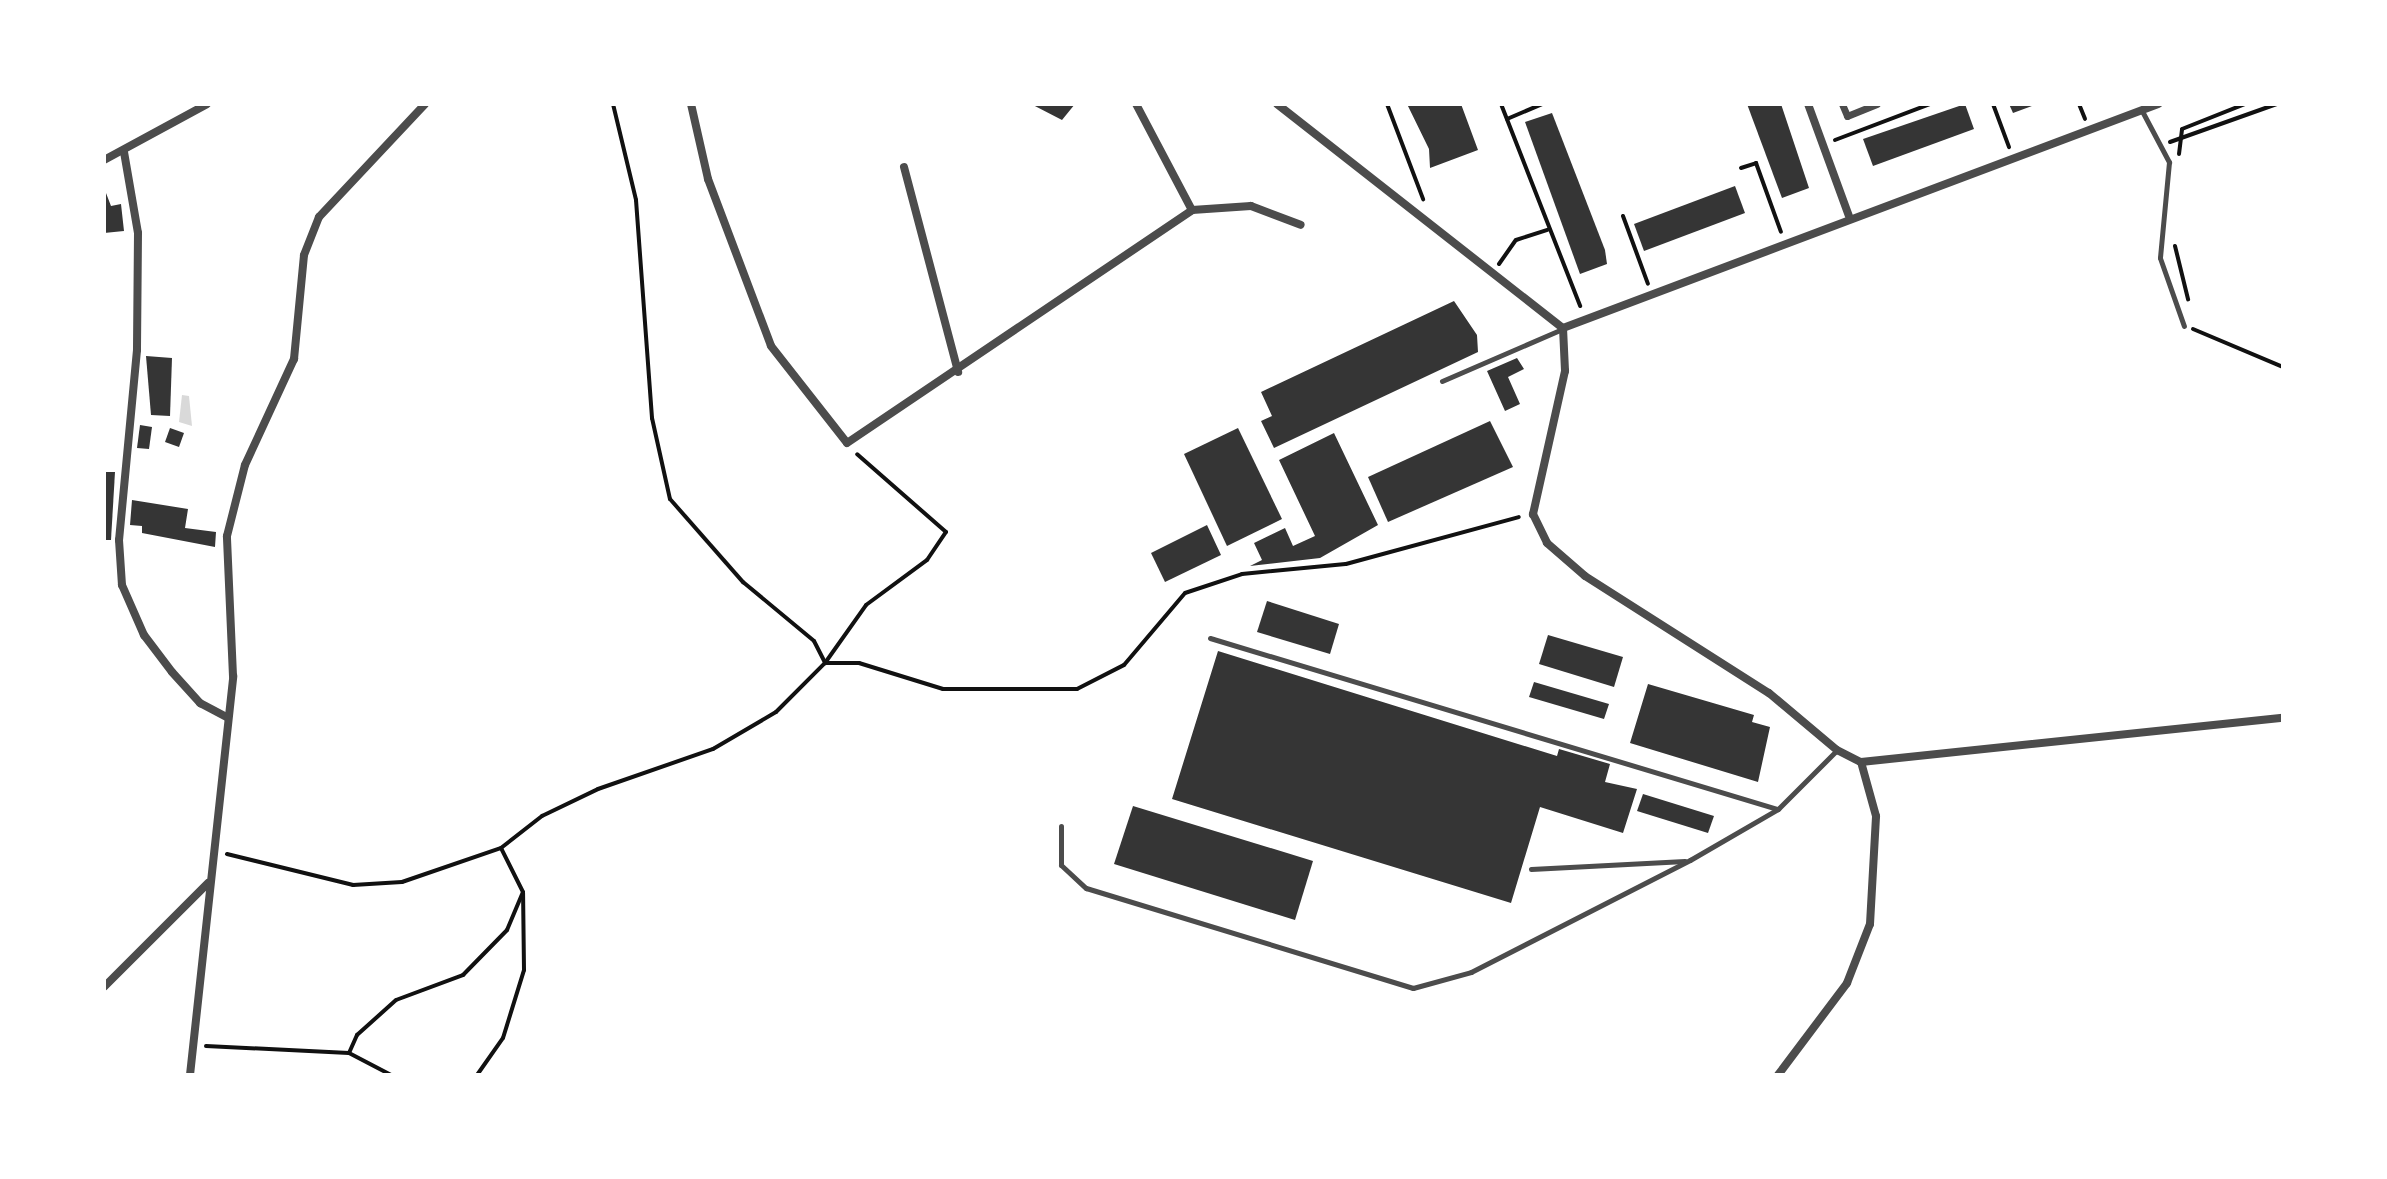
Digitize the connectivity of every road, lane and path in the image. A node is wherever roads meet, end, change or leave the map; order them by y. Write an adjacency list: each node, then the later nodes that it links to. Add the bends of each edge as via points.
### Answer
1 (207, 104): 24 (street)
2 (425, 104): 50 (street, via 333,198 304,255 294,359 245,465 227,536 233,676)
3 (613, 104): 49 (path, via 636,200 652,418 670,499 743,582 814,641)
4 (691, 104): 46 (street, via 713,193 771,346)
5 (1136, 104): 30 (street)
6 (1277, 104): 34 (street)
7 (1387, 104): 34 (path)
8 (1501, 104): 20 (path)
9 (1541, 104): 20 (path)
10 (1808, 104): 22 (street)
11 (1842, 104): 12 (street, via 1847,116)
12 (1877, 104)
13 (1930, 104): 18 (path)
14 (1993, 104): 25 (path)
15 (2158, 104): 19 (street)
16 (2245, 104): 21 (path, via 2182,129)
17 (2277, 104): 21 (path)
18 (1917, 106): 22 (path)
19 (2142, 110): 23 (lane); 25 (street)
20 (1507, 119): 35 (path)
21 (2181, 138): 23 (path); 27 (path)
22 (1823, 144): 32 (street)
23 (2165, 144): 41 (lane, via 2160,258)
24 (124, 152): 26 (street); 50 (street, via 138,233 137,350 119,540 122,585 144,635 172,672 200,703)
25 (2013, 157): 32 (street)
26 (104, 160)
27 (2178, 165)
28 (904, 167): 44 (street)
29 (1741, 168): 37 (path, via 1756,163)
30 (1192, 210): 33 (street, via 1251,206); 44 (street)
31 (1623, 216): 39 (path)
32 (1849, 216): 37 (street)
33 (1301, 225)
34 (1433, 227): 42 (street)
35 (1547, 230): 38 (path, via 1516,240); 40 (path)
36 (2171, 234): 41 (path, via 2189,290)
37 (1785, 242): 39 (street)
38 (1508, 251)
39 (1651, 294): 40 (street)
40 (1588, 319): 42 (street)
41 (2184, 326): 43 (path)
42 (1563, 328): 45 (lane); 47 (street, via 1565,371)
43 (2283, 367)
44 (958, 372): 46 (street)
45 (1442, 381)
46 (847, 443): 49 (path, via 946,532 927,560 866,605)
47 (1533, 514): 49 (path, via 1346,564 1242,574 1185,593 1124,665 1077,689 943,689 859,663); 52 (street, via 1547,543 1585,576 1769,693)
48 (1210, 638): 54 (lane)
49 (825, 663): 56 (path, via 776,712 713,749 598,789 542,816)
50 (226, 717): 57 (street)
51 (2283, 718): 53 (street)
52 (1837, 750): 53 (street); 54 (lane)
53 (1861, 762): 68 (street, via 1876,816 1870,924 1847,983)
54 (1778, 809): 58 (lane)
55 (1061, 826): 58 (lane, via 1061,865 1086,888 1413,988 1471,972)
56 (501, 848): 57 (path, via 402,882 353,885 250,854); 61 (path)
57 (211, 854): 60 (street)
58 (1690, 860): 59 (lane)
59 (1531, 869)
60 (208, 883): 62 (street); 63 (street)
61 (523, 892): 64 (path, via 507,930 463,975 396,1000 357,1035); 67 (path, via 524,970 503,1038)
62 (104, 987)
63 (192, 1045): 64 (path); 65 (street)
64 (349, 1053): 66 (path)
65 (190, 1075)
66 (391, 1075)
67 (477, 1075)
68 (1778, 1075)

